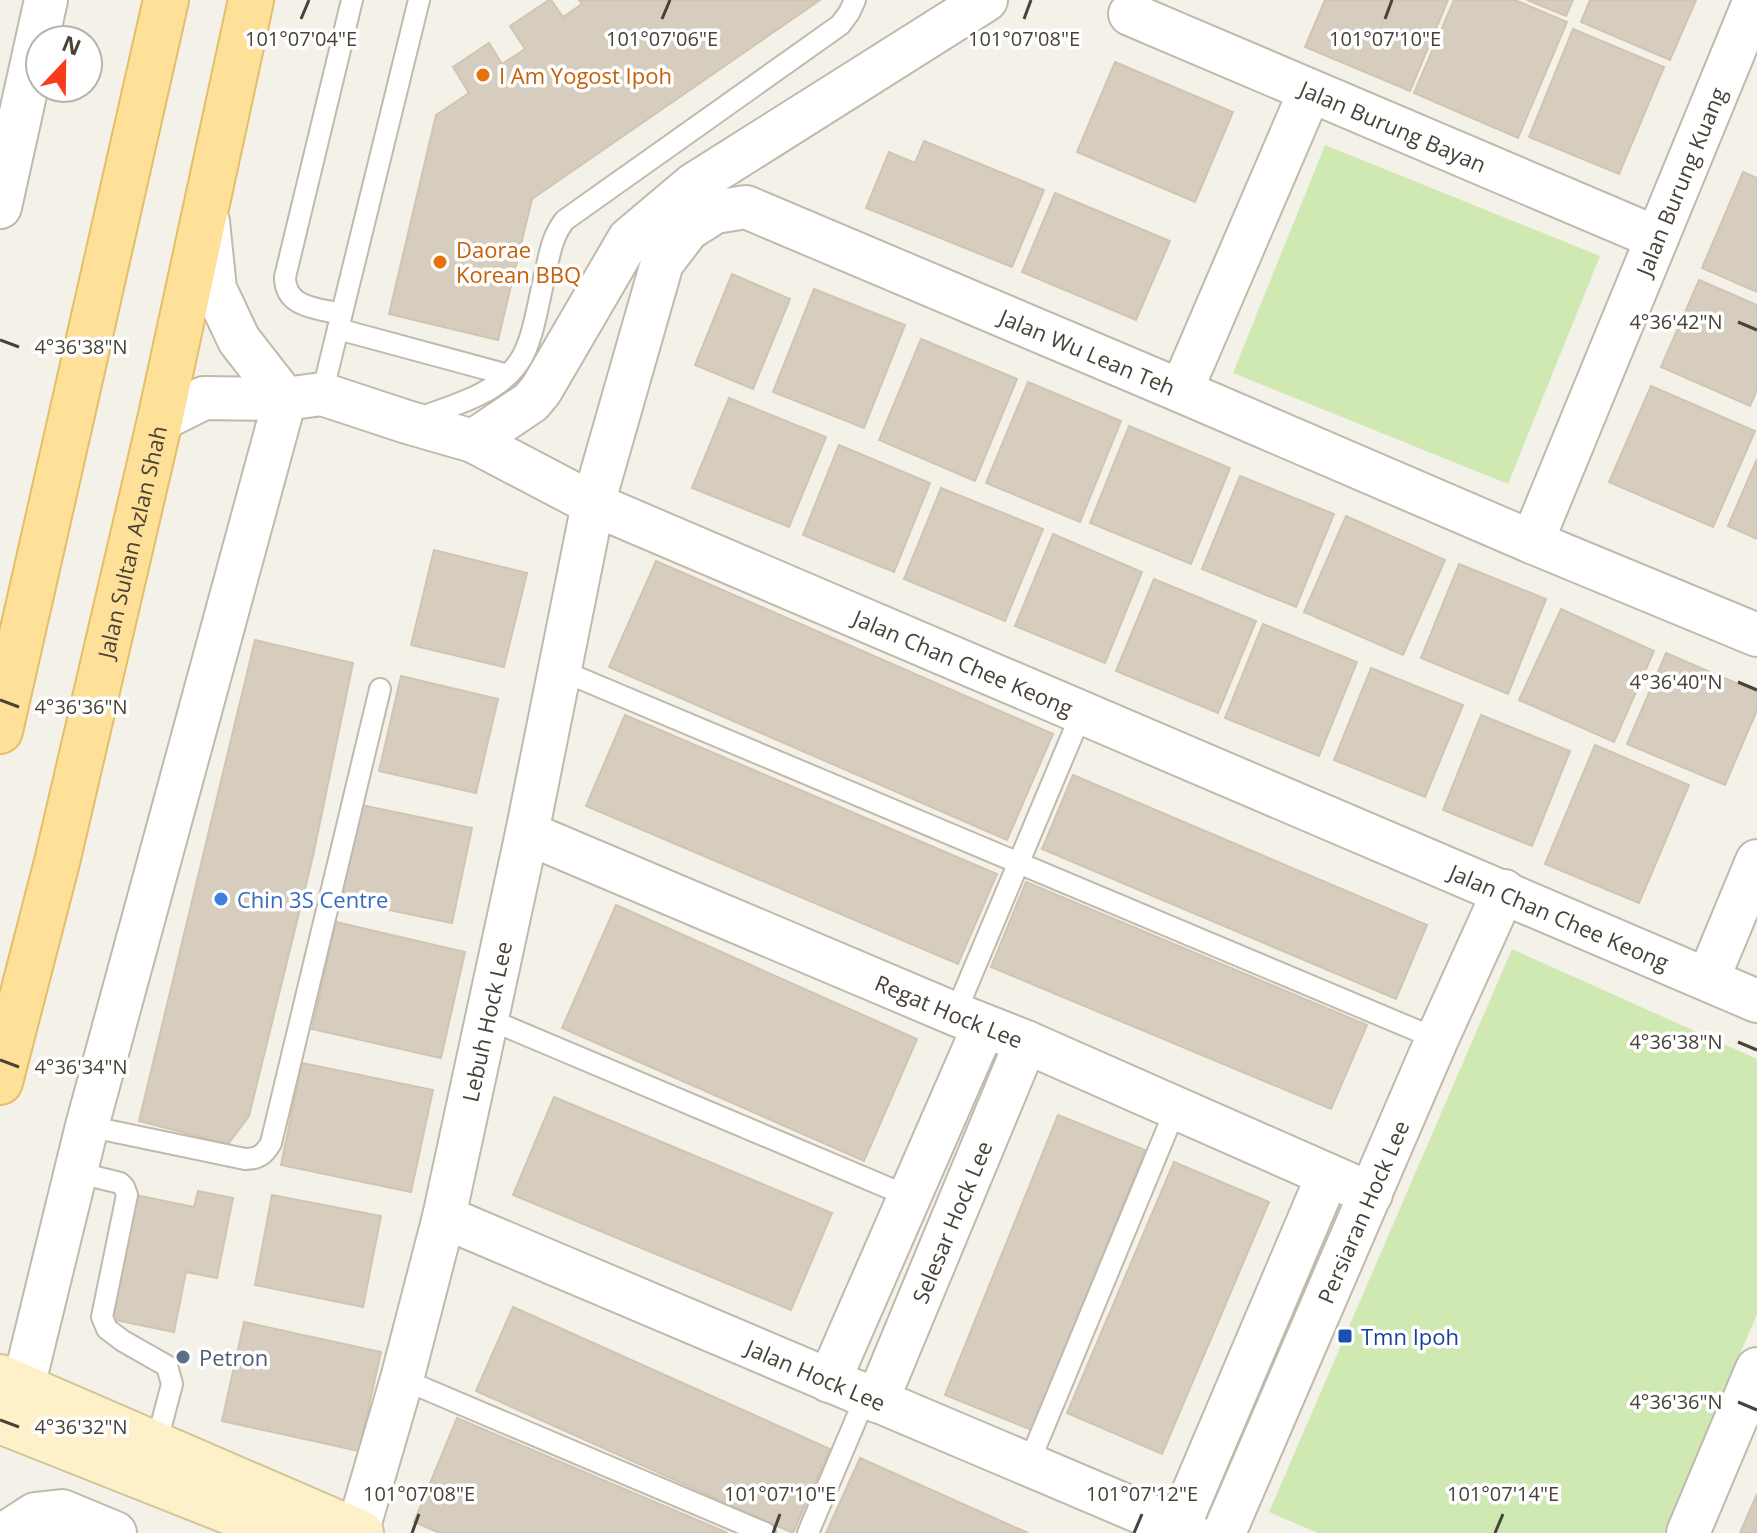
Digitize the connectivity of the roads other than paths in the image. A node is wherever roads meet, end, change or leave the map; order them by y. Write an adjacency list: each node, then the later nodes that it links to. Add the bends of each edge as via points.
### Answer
1 (46, 0): 11 (street)
2 (166, 0): 28 (main road)
3 (251, 0): 13 (main road, Jalan Sultan Azlan Shah)
4 (352, 0): 15 (lane, via 285,277 290,297)
5 (419, 0): 15 (lane)
6 (855, 0): 16 (lane, via 840,25 565,220 554,238 524,352)
7 (986, 0): 21 (street, via 693,185 629,239 541,390)
8 (1755, 0): 14 (street, Jalan Burung Kuang)
9 (1130, 14): 10 (street, Jalan Burung Bayan)
10 (1310, 91): 14 (street, Jalan Burung Bayan); 17 (street)
11 (12, 101): 12 (street)
12 (0, 207)
13 (207, 213): 18 (street, via 215,289 239,340); 19 (main road, Jalan Sultan Azlan Shah)
14 (1657, 238): 23 (street, Jalan Burung Kuang)
15 (339, 322): 16 (lane); 18 (lane)
16 (508, 375): 20 (lane, via 465,401)
17 (1181, 391): 22 (street, Jalan Wu Lean Teh, via 746,207 715,212 688,229 662,263); 23 (street, Jalan Wu Lean Teh)
18 (304, 397): 19 (street, Jalan Chan Chee Keong, via 204,398); 20 (street, Jalan Chan Chee Keong); 41 (street)
19 (160, 420): 39 (main road, Jalan Sultan Azlan Shah)
20 (407, 422): 21 (street, Jalan Chan Chee Keong)
21 (473, 441): 22 (street, Jalan Chan Chee Keong)
22 (593, 504): 25 (street, Lebuh Hock Lee); 27 (street, Jalan Chan Chee Keong)
23 (1532, 542): 24 (street, Jalan Wu Lean Teh)
24 (1757, 635)
25 (560, 670): 29 (street, Lebuh Hock Lee); 31 (lane)
26 (380, 689): 41 (lane, via 266,1153 245,1159)
27 (1082, 712): 31 (lane); 32 (street, Jalan Chan Chee Keong)
28 (0, 731)
29 (527, 833): 35 (street, Lebuh Hock Lee); 36 (street, Regat Hock Lee)
30 (1757, 861): 33 (street)
31 (1019, 863): 36 (lane); 37 (lane)
32 (1504, 891): 33 (street, Jalan Chan Chee Keong); 37 (street, Persiaran Hock Lee)
33 (1708, 979): 34 (street, Jalan Chan Chee Keong)
34 (1757, 1001)
35 (486, 1018): 45 (lane); 46 (street, Lebuh Hock Lee)
36 (970, 1020): 38 (street, Regat Hock Lee); 45 (street)
37 (1437, 1039): 44 (street, Persiaran Hock Lee)
38 (1026, 1042): 40 (street, Regat Hock Lee); 49 (street, Selesar Hock Lee)
39 (0, 1082)
40 (1176, 1108): 43 (street, Regat Hock Lee); 52 (lane)
41 (87, 1126): 42 (street)
42 (76, 1172): 50 (street); 51 (lane, via 120,1183 127,1195 102,1317 107,1329 167,1366 172,1384)
43 (1328, 1175): 44 (street, Regat Hock Lee); 53 (street)
44 (1371, 1194): 60 (street, Persiaran Hock Lee)
45 (910, 1197): 49 (street)
46 (444, 1217): 48 (street, Lebuh Hock Lee); 49 (street, Jalan Hock Lee)
47 (1757, 1369): 61 (street)
48 (402, 1379): 54 (street, Lebuh Hock Lee); 58 (lane)
49 (857, 1392): 52 (street, Jalan Hock Lee); 59 (lane)
50 (8, 1395): 51 (main road); 57 (main road)
51 (156, 1445): 54 (main road)
52 (1028, 1465): 53 (street, Jalan Hock Lee)
53 (1184, 1530)
54 (358, 1532)
55 (8, 1533): 56 (street, via 35,1514 62,1511)
56 (115, 1533)
57 (283, 1533)
58 (765, 1533)
59 (808, 1533)
60 (1224, 1533)
61 (1688, 1533)

